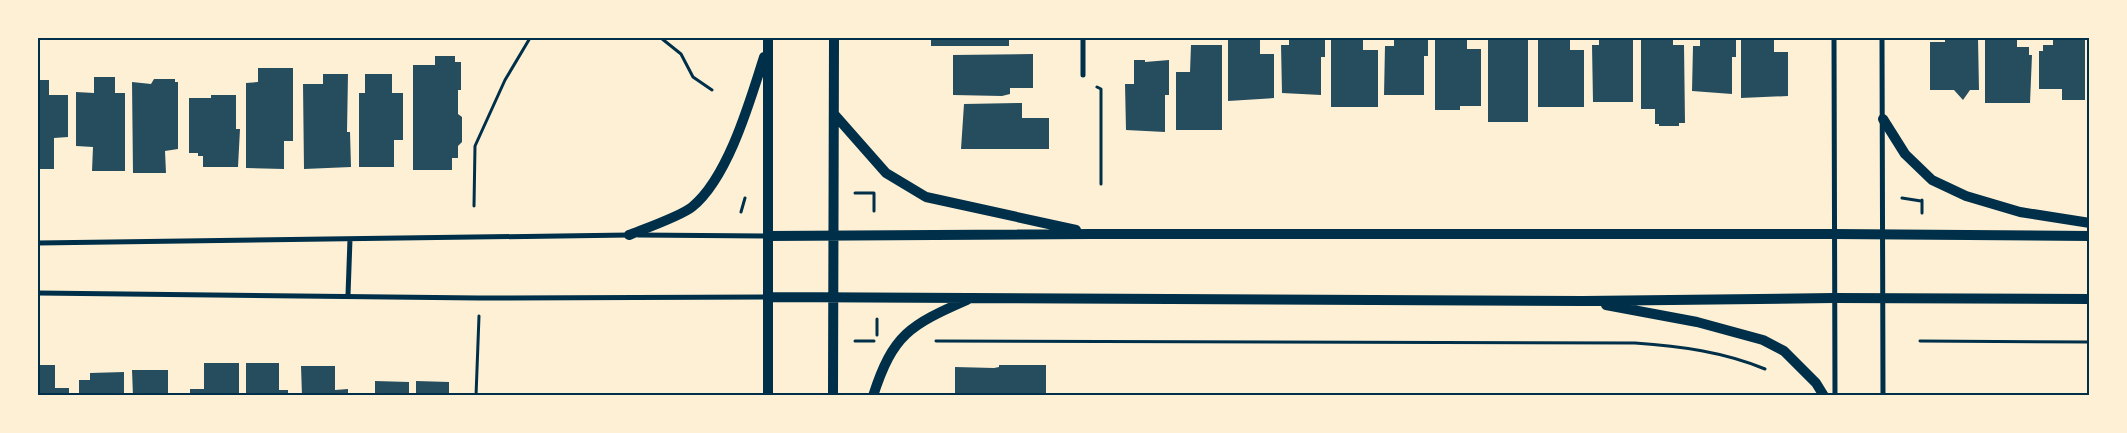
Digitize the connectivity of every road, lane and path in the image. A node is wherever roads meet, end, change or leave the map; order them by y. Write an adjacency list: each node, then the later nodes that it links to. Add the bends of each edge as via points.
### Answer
1 (530, 38): 16 (path, via 475,146)
2 (661, 38): 9 (path, via 681,54 692,78)
3 (834, 38): 10 (main road)
4 (1083, 38): 8 (street)
5 (1834, 38): 20 (street)
6 (1882, 38): 11 (street)
7 (768, 42): 21 (main road, via 736,138 708,191 691,208); 23 (main road)
8 (1083, 75): 12 (path, via 1101,89)
9 (712, 90)
10 (834, 114): 19 (main road, via 886,173 926,197); 25 (main road)
11 (1883, 119): 18 (main road, via 1905,154 1932,180 1966,196 2020,212); 22 (street)
12 (1101, 184)
13 (854, 193): 17 (path, via 874,194)
14 (1902, 198): 15 (path)
15 (1922, 201)
16 (474, 206)
17 (874, 211)
18 (2090, 223)
19 (1091, 234): 20 (main road); 25 (main road)
20 (1834, 234): 22 (main road); 34 (street)
21 (629, 235): 23 (street); 26 (street)
22 (1882, 235): 24 (main road); 35 (street)
23 (768, 236): 25 (main road); 30 (main road)
24 (2090, 236)
25 (834, 237): 31 (main road)
26 (350, 239): 27 (street); 29 (street)
27 (38, 243)
28 (38, 293): 29 (street)
29 (348, 295): 32 (street)
30 (768, 297): 31 (main road); 32 (street); 45 (main road)
31 (832, 297): 33 (main road); 46 (main road)
32 (479, 298): 44 (path)
33 (972, 298): 37 (main road); 47 (main road, via 926,318 912,328 894,346)
34 (1834, 298): 35 (main road); 37 (main road); 49 (street)
35 (1882, 299): 36 (main road); 50 (street)
36 (2090, 299)
37 (1583, 301): 48 (main road, via 1697,322 1763,340 1784,351 1816,383)
38 (876, 319): 39 (path, via 877,341)
39 (855, 341)
40 (933, 341): 43 (path, via 1635,343 1699,350)
41 (1920, 341): 42 (path)
42 (2090, 342)
43 (1765, 368)
44 (476, 396)
45 (768, 396)
46 (833, 396)
47 (873, 396)
48 (1824, 396)
49 (1835, 396)
50 (1883, 396)

